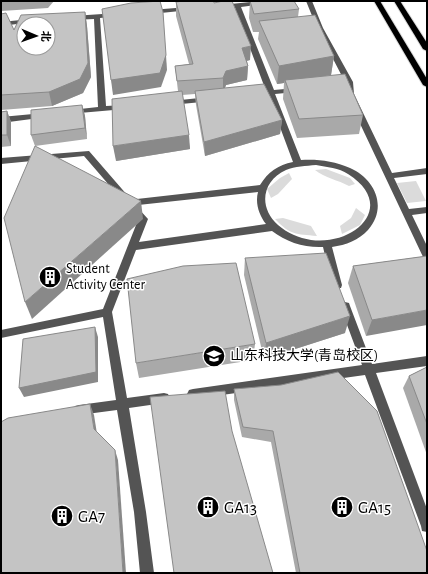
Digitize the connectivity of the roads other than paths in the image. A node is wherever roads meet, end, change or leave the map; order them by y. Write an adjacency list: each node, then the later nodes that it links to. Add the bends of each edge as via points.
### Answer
1 (309, 1): 20 (street, via 316,29 349,82)
2 (377, 1): 16 (main road)
3 (397, 1): 15 (main road)
4 (268, 3): 6 (street)
5 (216, 4): 6 (street); 7 (street)
6 (237, 5): 19 (street)
7 (210, 8)
8 (195, 9): 9 (street)
9 (142, 13)
10 (127, 14): 11 (street)
11 (97, 16): 12 (street); 25 (street)
12 (67, 18)
13 (16, 23): 14 (street)
14 (1, 24)
15 (427, 48)
16 (427, 85)
17 (339, 88): 20 (street)
18 (302, 89): 19 (street)
19 (271, 92): 21 (street); 30 (street)
20 (350, 94): 32 (street)
21 (248, 95)
22 (219, 98): 23 (street)
23 (166, 103)
24 (134, 106): 25 (street)
25 (102, 109): 26 (street)
26 (66, 113)
27 (51, 114): 28 (street)
28 (1, 120)
29 (1, 161): 34 (street, via 86,153)
30 (298, 163): 33 (street, via 282,168 270,176); 38 (street, via 334,165 351,172 364,182 372,195 375,208 371,222 361,233 346,241)
31 (427, 171): 32 (street)
32 (389, 176): 36 (street)
33 (262, 188): 34 (street); 37 (street, via 260,201 263,214)
34 (129, 202): 39 (street, via 143,219)
35 (427, 210): 36 (street)
36 (406, 213): 40 (street)
37 (273, 227): 38 (street, via 289,237 307,243); 39 (street)
38 (327, 244): 44 (street, via 334,276)
39 (132, 247): 41 (street)
40 (427, 256)
41 (107, 312): 42 (street); 45 (street)
42 (1, 334)
43 (427, 361): 44 (street)
44 (369, 369): 45 (street); 47 (street)
45 (122, 404): 46 (street); 48 (street, via 140,512)
46 (69, 412)
47 (427, 526)
48 (147, 573)

